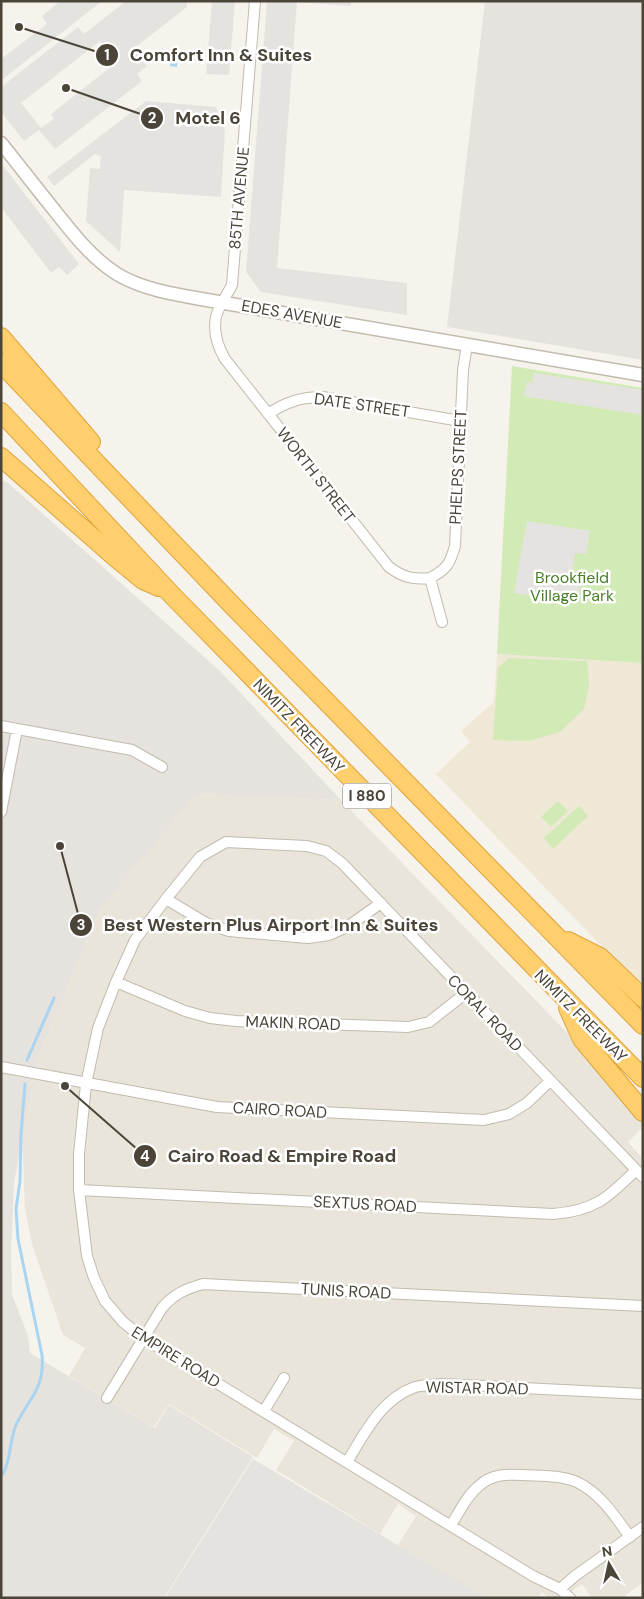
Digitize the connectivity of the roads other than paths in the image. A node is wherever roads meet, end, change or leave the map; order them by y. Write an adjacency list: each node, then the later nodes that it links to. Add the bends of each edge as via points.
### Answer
1 (255, 1): 3 (street, 85TH AVENUE, via 232,285)
2 (1, 143): 3 (street, EDES AVENUE, via 78,240 97,259 141,285)
3 (223, 303): 5 (street, EDES AVENUE); 9 (street, WORTH STREET, via 216,317 219,348)
4 (1, 337): 14 (highway)
5 (467, 345): 7 (street, EDES AVENUE); 10 (street, PHELPS STREET)
6 (1, 363): 14 (highway, I 880)
7 (643, 375)
8 (1, 412): 13 (highway, NIMITZ FREEWAY / I 880)
9 (268, 414): 10 (street, DATE STREET, via 294,400 322,397); 12 (street, WORTH STREET, via 389,567 414,580)
10 (460, 421): 12 (street, PHELPS STREET, via 455,546 451,561 442,572)
11 (1, 457): 13 (highway, via 143,580)
12 (430, 578): 15 (street)
13 (170, 592): 26 (highway, NIMITZ FREEWAY / I 880)
14 (232, 605): 23 (highway, I 880)
15 (442, 622)
16 (1, 726): 17 (street)
17 (17, 729): 18 (street, via 132,750); 19 (street)
18 (162, 767)
19 (1, 812)
20 (326, 851): 21 (street, EMPIRE ROAD, via 307,846 226,842 200,857); 22 (street, CORAL ROAD)
21 (166, 899): 22 (street, via 206,923 229,931 308,938 329,935 347,927); 24 (street, EMPIRE ROAD, via 135,940)
22 (381, 904): 25 (street, CORAL ROAD)
23 (556, 935): 27 (highway, via 600,957); 28 (highway, I 880)
24 (116, 982): 25 (street, MAKIN ROAD, via 210,1018 370,1026 408,1027 429,1022); 32 (street, EMPIRE ROAD, via 98,1028)
25 (466, 993): 31 (street, CORAL ROAD)
26 (564, 998): 30 (highway, NIMITZ FREEWAY / I 880); 33 (highway, via 582,1039)
27 (643, 998)
28 (643, 1025)
29 (1, 1067): 32 (street, CAIRO ROAD)
30 (643, 1078)
31 (550, 1081): 32 (street, CAIRO ROAD, via 527,1103 509,1114 484,1120 217,1107); 34 (street, CORAL ROAD)
32 (86, 1084): 35 (street, EMPIRE ROAD)
33 (643, 1112)
34 (639, 1173): 35 (street, SEXTUS ROAD, via 591,1207 552,1214)
35 (79, 1190): 37 (street, EMPIRE ROAD, via 87,1256 94,1278 105,1301)
36 (643, 1306): 37 (street, TUNIS ROAD, via 202,1284 173,1296)
37 (143, 1338): 40 (street, TUNIS ROAD); 41 (street, EMPIRE ROAD)
38 (284, 1378): 41 (street)
39 (643, 1394): 42 (street, WISTAR ROAD, via 442,1384 416,1387 392,1399 374,1419)
40 (108, 1398)
41 (264, 1411): 42 (street, EMPIRE ROAD)
42 (347, 1462): 43 (street, EMPIRE ROAD)
43 (451, 1525): 45 (street, via 471,1494 492,1477 506,1474 556,1477 577,1482 596,1494); 46 (street, EMPIRE ROAD)
44 (643, 1527): 45 (street)
45 (630, 1536): 46 (street)
46 (560, 1589): 47 (street, EMPIRE ROAD)
47 (570, 1598)

